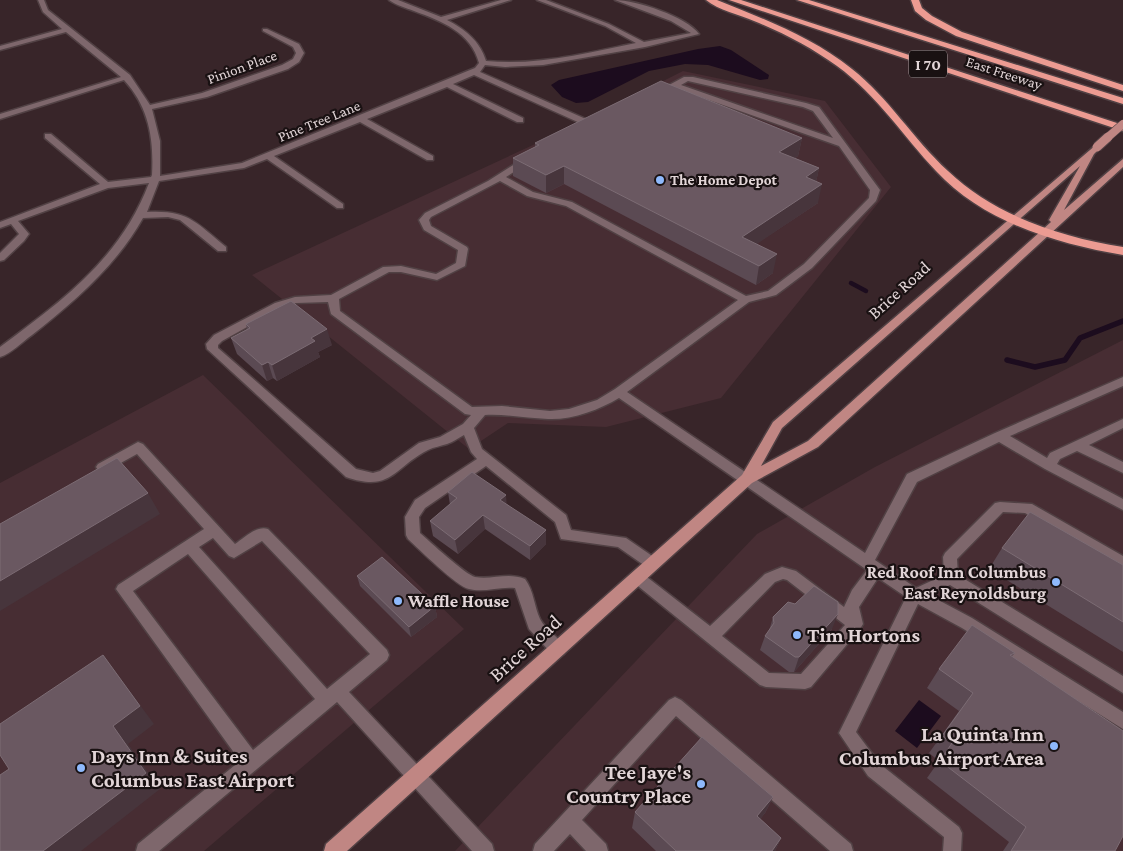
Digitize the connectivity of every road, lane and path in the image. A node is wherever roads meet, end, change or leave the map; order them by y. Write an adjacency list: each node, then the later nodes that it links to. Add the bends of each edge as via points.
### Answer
1 (41, 0): 11 (street, via 45,11)
2 (392, 0): 10 (street)
3 (508, 0): 10 (street)
4 (540, 0): 13 (street)
5 (618, 0): 13 (street, via 670,17 696,32 690,37)
6 (710, 0): 42 (highway, via 775,28 839,63 864,84 944,174 976,199)
7 (733, 0): 29 (highway, East Freeway / I 70)
8 (801, 0): 22 (highway, East Freeway / I 70)
9 (915, 0): 20 (highway, via 918,9 929,18 959,34)
10 (439, 20): 15 (street, via 456,27 477,43)
11 (68, 29): 14 (street); 17 (street)
12 (265, 30): 23 (street, Pinion Place, via 299,49 299,57 285,67 209,94)
13 (645, 45): 15 (street, via 543,63)
14 (0, 48)
15 (483, 63): 16 (street, Pine Tree Lane)
16 (474, 72): 18 (street, Pine Tree Lane); 28 (street)
17 (127, 77): 23 (street, via 141,95); 24 (street)
18 (447, 84): 25 (street, Pine Tree Lane); 26 (street)
19 (674, 85): 21 (street); 31 (street); 31 (street, via 693,78 806,104 816,109)
20 (1123, 88)
21 (647, 99)
22 (1123, 101)
23 (146, 108): 38 (street, via 151,116 157,146)
24 (0, 118)
25 (361, 119): 33 (street, Pine Tree Lane); 35 (street)
26 (520, 120)
27 (1123, 124): 32 (main road, Brice Road, bridge)
28 (594, 126)
29 (1123, 128)
30 (48, 136): 39 (street)
31 (842, 144): 50 (street, via 875,190 873,199 808,266 772,293)
32 (1096, 147): 42 (main road, Brice Road); 45 (main road, Brice Road)
33 (268, 156): 38 (street, Pine Tree Lane, via 228,169); 40 (street)
34 (532, 157): 37 (street)
35 (430, 158)
36 (1123, 162): 45 (main road, Brice Road)
37 (500, 177): 49 (street, via 424,220 427,228 463,249 461,264 437,277 401,269 387,270); 50 (street, via 530,194 569,204)
38 (155, 179): 39 (street, Pine Tree Lane); 41 (street)
39 (106, 185): 43 (street, Pine Tree Lane)
40 (340, 206)
41 (141, 215): 46 (street, via 168,214 183,218); 51 (street, via 118,248 86,284)
42 (1013, 218): 45 (highway); 63 (main road, Brice Road, via 777,425)
43 (12, 220): 44 (street, Pine Tree Lane); 48 (street, via 24,234)
44 (0, 225)
45 (1047, 232): 47 (highway, via 1075,242); 63 (main road, Brice Road, via 813,444)
46 (222, 249)
47 (1123, 251)
48 (0, 258)
49 (333, 298): 54 (street, via 335,312 457,404 469,411); 56 (street, via 295,300 279,305 218,338 212,344 213,349 351,473 362,477 384,475 424,446 444,440)
50 (745, 300): 53 (street)
51 (0, 352)
52 (1123, 382): 57 (street)
53 (619, 392): 54 (street, via 601,403 569,413); 63 (street)
54 (481, 412): 56 (street)
55 (1123, 423): 58 (street)
56 (467, 427): 59 (street, via 477,452)
57 (999, 436): 60 (street); 69 (street, via 912,478)
58 (1077, 445): 60 (street, via 1055,456); 61 (street)
59 (486, 459): 68 (street, via 561,519 566,535 620,542); 75 (street, via 420,504 412,517 413,535 469,584 508,580 520,583 534,624)
60 (1050, 466): 64 (street)
61 (1123, 468)
62 (86, 476): 65 (street, via 138,447)
63 (747, 479): 68 (main road, Brice Road); 69 (street)
64 (1123, 505)
65 (214, 530): 66 (street); 77 (street, via 234,552 263,532 381,655)
66 (190, 546): 77 (street); 79 (street, via 123,589)
67 (1123, 563): 71 (street, via 1027,508 1000,507 950,557)
68 (653, 564): 70 (main road, Brice Road)
69 (872, 565): 72 (street); 73 (street, via 851,607)
70 (638, 578): 74 (street); 75 (main road, Brice Road)
71 (951, 578): 72 (street); 76 (street)
72 (915, 595): 78 (street, via 967,622); 88 (street, via 847,734 874,770 953,834)
73 (855, 624): 74 (street, via 790,575 782,573 770,578); 74 (street, via 805,682 766,680)
74 (711, 636)
75 (558, 649): 80 (main road, Brice Road)
76 (1123, 685)
77 (333, 696): 79 (street); 80 (street)
78 (1123, 721)
79 (252, 763): 82 (street)
80 (416, 776): 83 (main road, Brice Road); 84 (street)
81 (570, 821): 85 (street); 86 (street); 87 (street, via 675,705)
82 (145, 851)
83 (333, 851)
84 (485, 851)
85 (542, 851)
86 (599, 851)
87 (844, 851)
88 (952, 851)

